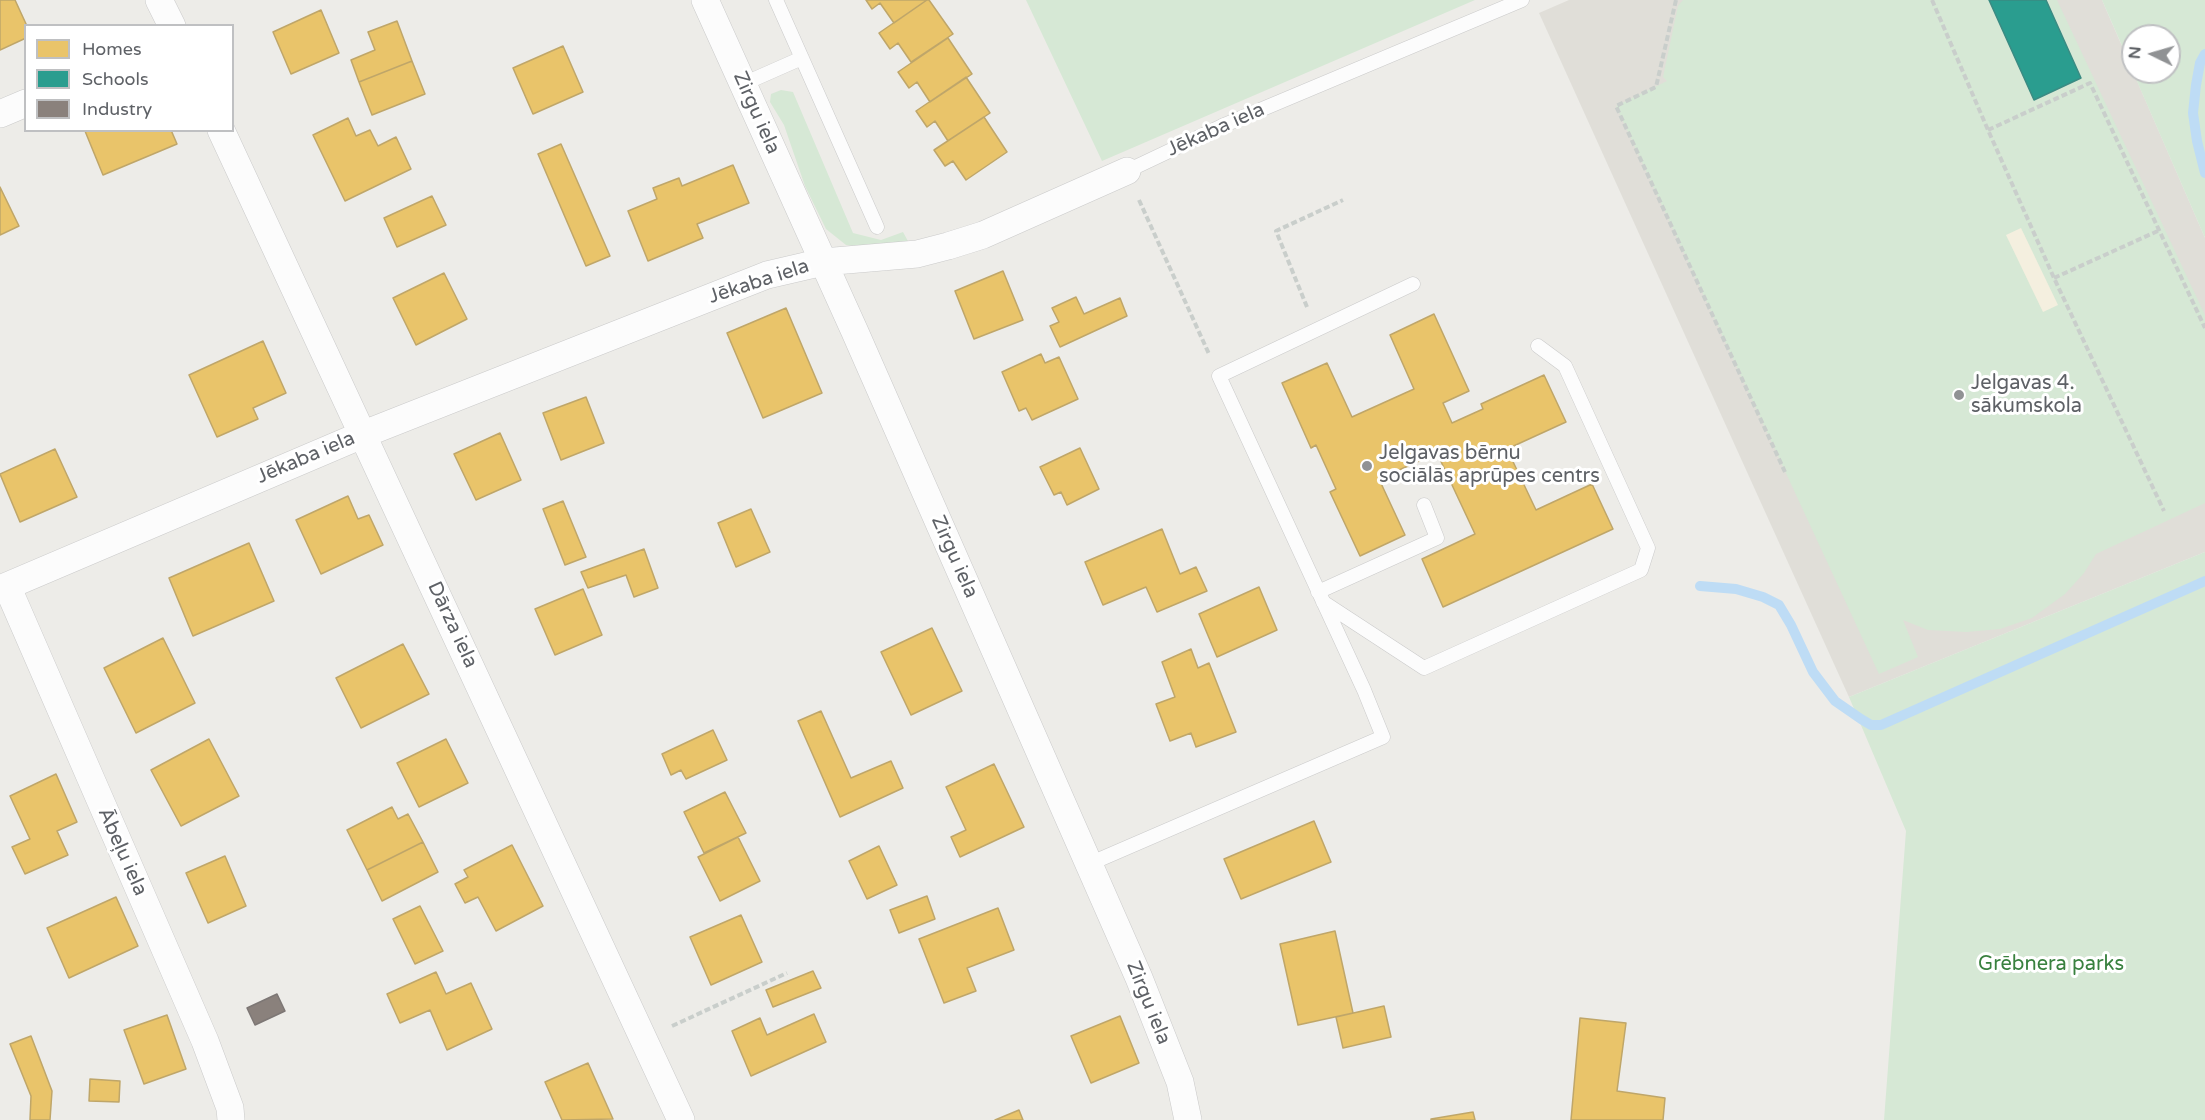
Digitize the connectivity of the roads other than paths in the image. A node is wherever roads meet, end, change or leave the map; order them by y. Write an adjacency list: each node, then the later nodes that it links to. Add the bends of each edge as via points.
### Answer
1 (159, 0): 5 (street)
2 (705, 0): 7 (street, Zirgu iela)
3 (776, 0): 6 (lane)
4 (1522, 0): 11 (lane, Jēkaba iela, via 1222,126)
5 (171, 24)
6 (802, 58): 7 (lane); 12 (lane)
7 (743, 84): 13 (street, Zirgu iela)
8 (24, 104): 9 (street)
9 (0, 114)
10 (222, 132): 16 (street, Dārza iela)
11 (1126, 171): 13 (street, Jēkaba iela, via 983,235 948,246 917,254)
12 (877, 227)
13 (823, 262): 16 (street, Jēkaba iela, via 767,275); 20 (street, Zirgu iela)
14 (1413, 284): 19 (lane, via 1219,376)
15 (1538, 346): 19 (lane, via 1565,366 1639,526 1648,548 1641,570 1424,668)
16 (363, 434): 18 (street, Jēkaba iela); 22 (street, Dārza iela)
17 (1424, 506): 19 (lane, via 1437,538)
18 (3, 587): 21 (street, Ābeļu iela, via 205,1041)
19 (1321, 597): 20 (lane, via 1383,737)
20 (1089, 864): 23 (street, Zirgu iela, via 1180,1082)
21 (231, 1120)
22 (681, 1120)
23 (1188, 1120)

